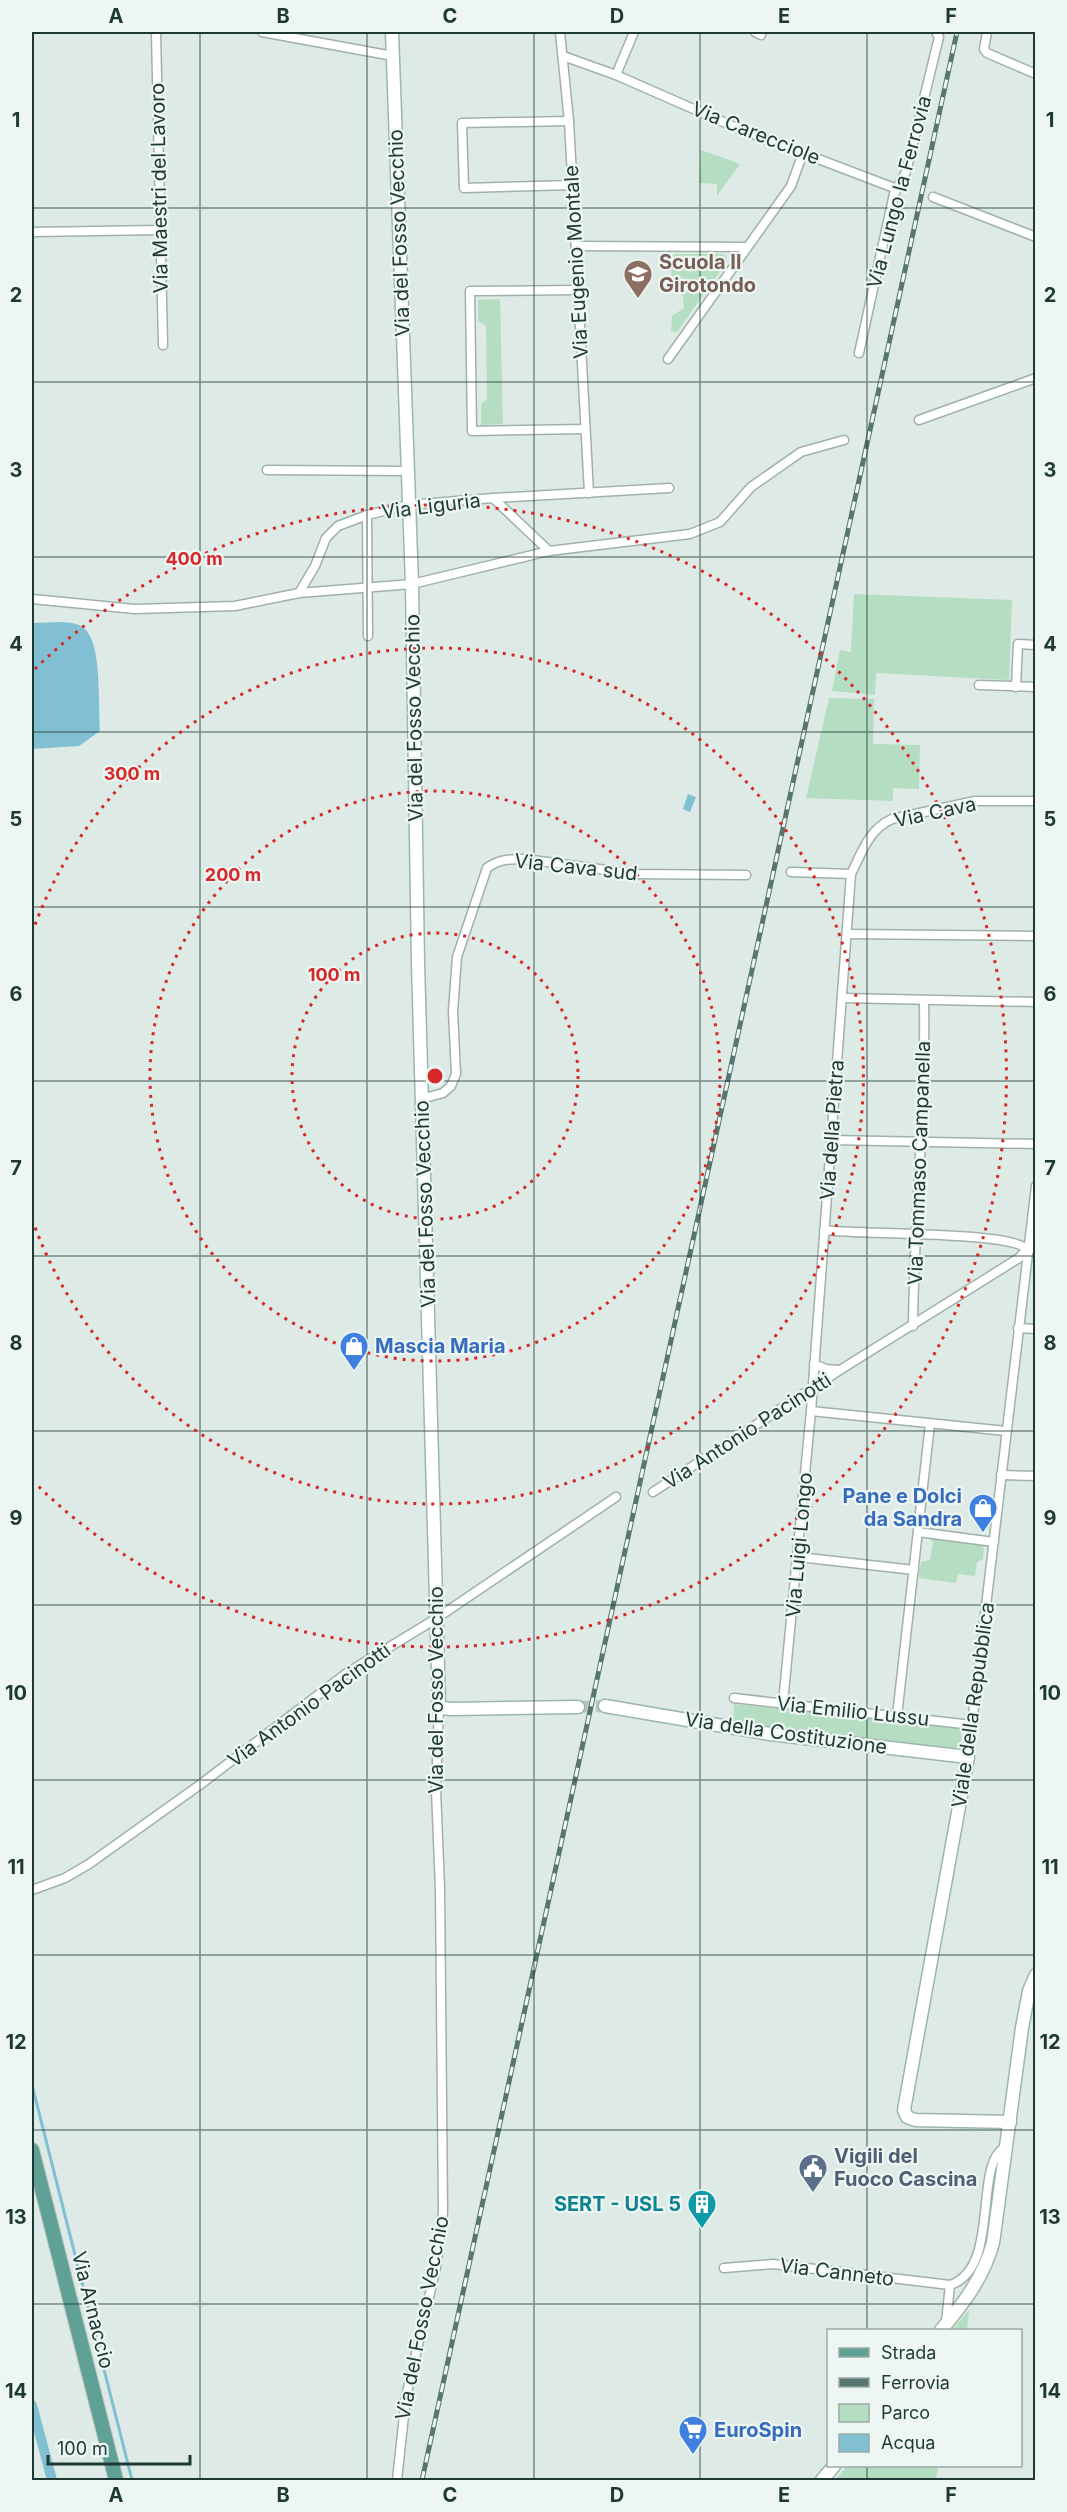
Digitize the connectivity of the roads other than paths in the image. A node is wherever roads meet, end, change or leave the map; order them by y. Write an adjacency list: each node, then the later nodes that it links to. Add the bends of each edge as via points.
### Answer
1 (156, 32): 17 (street, Via Maestri del Lavoro)
2 (262, 32): 8 (street)
3 (392, 32): 8 (street, Via del Fosso Vecchio)
4 (560, 32): 9 (street, Via Eugenio Montale)
5 (634, 32): 11 (street)
6 (936, 32): 15 (street, Via Lungo la Ferrovia, via 939,37 906,172)
7 (987, 32): 10 (street, via 984,49)
8 (393, 56): 31 (street, Via del Fosso Vecchio)
9 (563, 56): 11 (street, Via Carecciole); 12 (street, Via Eugenio Montale)
10 (1035, 74)
11 (616, 75): 13 (street, Via Carecciole)
12 (570, 121): 14 (street, Via Eugenio Montale); 14 (street, via 462,123 464,188)
13 (803, 153): 15 (street, Via Carecciole); 21 (street, via 791,186)
14 (573, 185): 20 (street, Via Eugenio Montale)
15 (897, 189): 24 (street, Via Lungo la Ferrovia)
16 (933, 197): 19 (street)
17 (160, 230): 18 (street); 23 (street, Via Maestri del Lavoro)
18 (32, 232)
19 (1035, 237)
20 (576, 246): 21 (street); 22 (street, Via Eugenio Montale)
21 (747, 247): 25 (street)
22 (578, 290): 28 (street, Via Eugenio Montale); 28 (street, via 470,291 472,431)
23 (163, 345)
24 (859, 353)
25 (668, 359)
26 (1035, 378): 27 (street)
27 (919, 420)
28 (585, 429): 33 (street, Via Eugenio Montale)
29 (843, 440): 37 (street, via 792,458 751,487 726,518 711,528 666,538)
30 (267, 470): 31 (street)
31 (407, 471): 35 (street, Via del Fosso Vecchio)
32 (669, 488): 33 (street)
33 (588, 493): 34 (street)
34 (493, 498): 35 (street, Via Liguria); 37 (street, Via Liguria)
35 (409, 505): 36 (street, Via Liguria); 38 (street, Via del Fosso Vecchio)
36 (367, 515): 39 (street); 40 (street, Via Liguria, via 331,531)
37 (549, 551): 38 (street)
38 (412, 584): 39 (street); 56 (street, Via del Fosso Vecchio)
39 (367, 586): 40 (street); 42 (street)
40 (299, 593): 41 (street, via 235,606 193,608 135,609)
41 (32, 599)
42 (368, 636)
43 (1035, 645): 45 (street, via 1018,644)
44 (979, 686): 45 (street)
45 (1016, 687): 46 (street)
46 (1035, 687)
47 (1035, 801): 49 (street, Via Cava, via 975,801 892,819 871,834)
48 (791, 872): 49 (street)
49 (851, 874): 51 (street, Via della Pietra)
50 (746, 875): 56 (street, Via Cava sud, via 636,874 525,859 494,863 487,868 457,957 453,1011 456,1074 443,1093)
51 (848, 934): 52 (street); 53 (street, Via della Pietra)
52 (1035, 936)
53 (842, 998): 54 (street); 57 (street, Via della Pietra)
54 (924, 1001): 55 (street); 58 (street, Via Tommaso Campanella)
55 (1035, 1002)
56 (422, 1099): 81 (street, Via del Fosso Vecchio)
57 (831, 1140): 58 (street); 61 (street, Via della Pietra)
58 (921, 1143): 59 (street); 62 (street, Via Tommaso Campanella)
59 (1035, 1144)
60 (1035, 1186): 63 (street, Viale della Repubblica)
61 (824, 1230): 62 (street); 67 (street, Via della Pietra)
62 (915, 1234): 63 (street, via 1021,1244); 64 (street, Via Tommaso Campanella)
63 (1031, 1249): 64 (street, Via Antonio Pacinotti); 65 (street, Viale della Repubblica)
64 (913, 1326): 68 (street, Via Antonio Pacinotti)
65 (1018, 1328): 66 (street); 72 (street, Viale della Repubblica)
66 (1035, 1329)
67 (814, 1364): 68 (street, Via Antonio Pacinotti, via 826,1370); 69 (street, Via della Pietra)
68 (840, 1370): 69 (street, Via Antonio Pacinotti)
69 (813, 1387): 70 (street, Via Luigi Longo); 75 (street, Via Antonio Pacinotti)
70 (812, 1411): 71 (street); 79 (street, Via Luigi Longo)
71 (930, 1424): 72 (street); 77 (street)
72 (1006, 1431): 73 (street, Viale della Repubblica)
73 (1001, 1475): 74 (street); 78 (street, Viale della Repubblica)
74 (1035, 1476)
75 (653, 1492)
76 (616, 1497): 81 (street, Via Antonio Pacinotti)
77 (918, 1532): 78 (street); 80 (street)
78 (994, 1542): 88 (street, Viale della Repubblica)
79 (799, 1557): 80 (street); 83 (street, Via Luigi Longo)
80 (914, 1570): 87 (street)
81 (437, 1618): 84 (street, Via del Fosso Vecchio); 90 (street, Via Antonio Pacinotti, via 334,1683 89,1864)
82 (734, 1698): 83 (street, Via Emilio Lussu)
83 (783, 1703): 87 (street, Via Emilio Lussu)
84 (439, 1704): 86 (street, via 451,1709); 100 (street, Via del Fosso Vecchio, via 436,1790 443,2212 436,2266 406,2397)
85 (605, 1706): 89 (street, Via della Costituzione, via 770,1734)
86 (578, 1707)
87 (897, 1716): 88 (street, Via Emilio Lussu)
88 (972, 1725): 89 (street, Viale della Repubblica)
89 (968, 1757): 92 (street, Viale della Repubblica, via 904,2110 915,2120)
90 (32, 1890)
91 (1035, 1975): 92 (street, via 1024,2013)
92 (1010, 2122): 93 (street)
93 (1006, 2147): 96 (street, via 993,2164 976,2257 968,2272); 97 (street, via 989,2256 975,2286)
94 (32, 2150): 99 (main road, Via Arnaccio)
95 (723, 2268): 96 (street, Via Canneto, via 773,2264)
96 (950, 2285): 97 (street)
97 (943, 2328)
98 (833, 2467): 101 (street)
99 (116, 2481)
100 (397, 2481)
101 (822, 2481)

